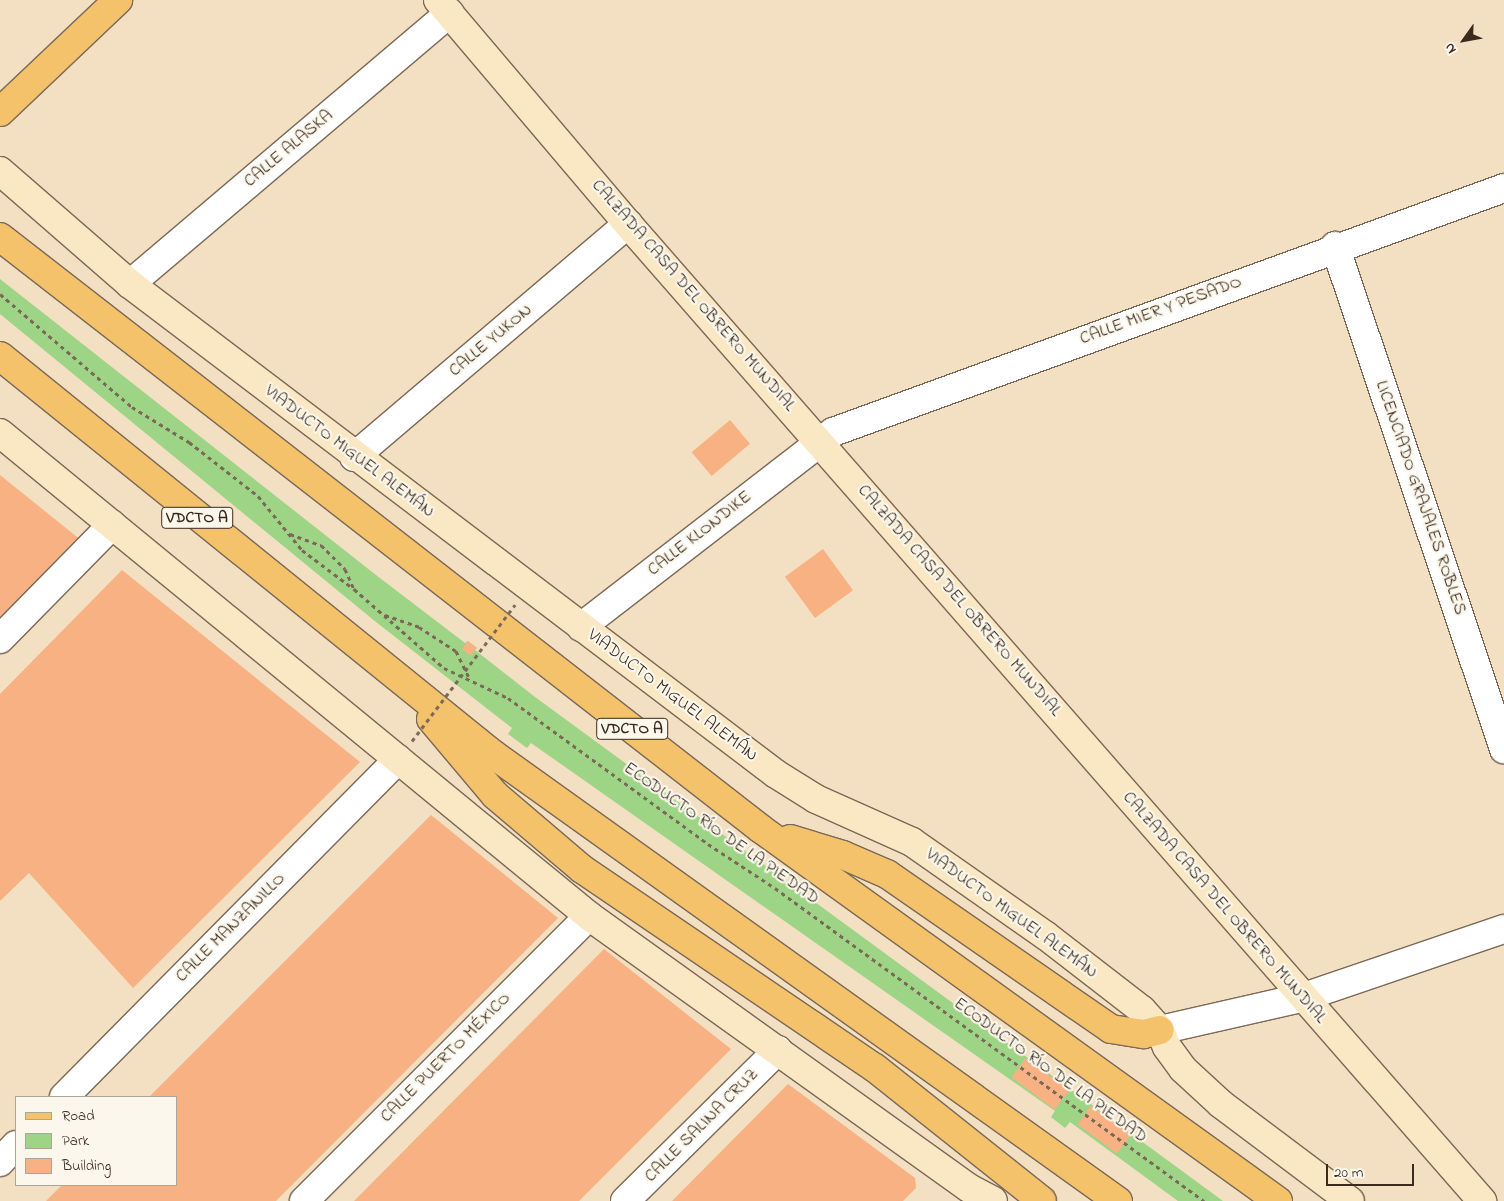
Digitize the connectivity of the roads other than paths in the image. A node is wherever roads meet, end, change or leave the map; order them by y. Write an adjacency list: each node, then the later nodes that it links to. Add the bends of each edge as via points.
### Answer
1 (118, 0): 3 (main road)
2 (443, 7): 8 (main road, CALZADA CASA DEL OBRERO MUNDIAL); 11 (street, CALLE ALASKA)
3 (0, 112)
4 (0, 171): 7 (main road, VIADUCTO MIGUEL ALEMÁN)
5 (1504, 188): 10 (street, CALLE MIER Y PESADO)
6 (0, 191): 7 (main road)
7 (43, 208): 11 (main road, VIADUCTO MIGUEL ALEMÁN)
8 (628, 224): 14 (main road, CALZADA CASA DEL OBRERO MUNDIAL); 15 (street, CALLE YUKON)
9 (0, 237): 22 (main road, VDCTO A)
10 (1335, 246): 14 (street, CALLE MIER Y PESADO, via 833,432); 20 (street, LICENCIADO GRAJALES ROBLES)
11 (130, 284): 15 (main road, VIADUCTO MIGUEL ALEMÁN)
12 (0, 356): 19 (main road, VDCTO A)
13 (0, 433): 16 (main road)
14 (820, 441): 17 (street, CALLE KLONDIKE); 25 (main road, CALZADA CASA DEL OBRERO MUNDIAL)
15 (354, 457): 17 (main road, VIADUCTO MIGUEL ALEMÁN)
16 (112, 525): 18 (street); 21 (main road)
17 (581, 627): 26 (main road, VIADUCTO MIGUEL ALEMÁN, via 776,774 816,799 912,842 1045,935 1142,1010)
18 (0, 639)
19 (395, 678): 35 (main road, via 470,767 538,835 582,869 875,1068); 36 (main road, VDCTO A, via 494,755)
20 (1504, 749)
21 (405, 750): 23 (main road); 28 (street, CALLE MANZANILLO)
22 (761, 829): 26 (main road, via 843,855 887,874 1111,1029 1144,1034); 37 (main road, VDCTO A)
23 (589, 916): 27 (main road); 32 (street, CALLE PUERTO MÉXICO)
24 (1504, 929): 25 (street)
25 (1301, 998): 26 (street); 39 (main road, CALZADA CASA DEL OBRERO MUNDIAL)
26 (1160, 1030): 38 (main road, VIADUCTO MIGUEL ALEMÁN, via 1174,1058 1221,1104)
27 (778, 1050): 31 (main road); 33 (street, CALLE SALINA CRUZ)
28 (65, 1096)
29 (15, 1146): 30 (street)
30 (0, 1162)
31 (963, 1194): 34 (main road)
32 (304, 1201)
33 (625, 1201)
34 (993, 1201)
35 (1042, 1201)
36 (1118, 1201)
37 (1278, 1201)
38 (1350, 1201)
39 (1482, 1201)

